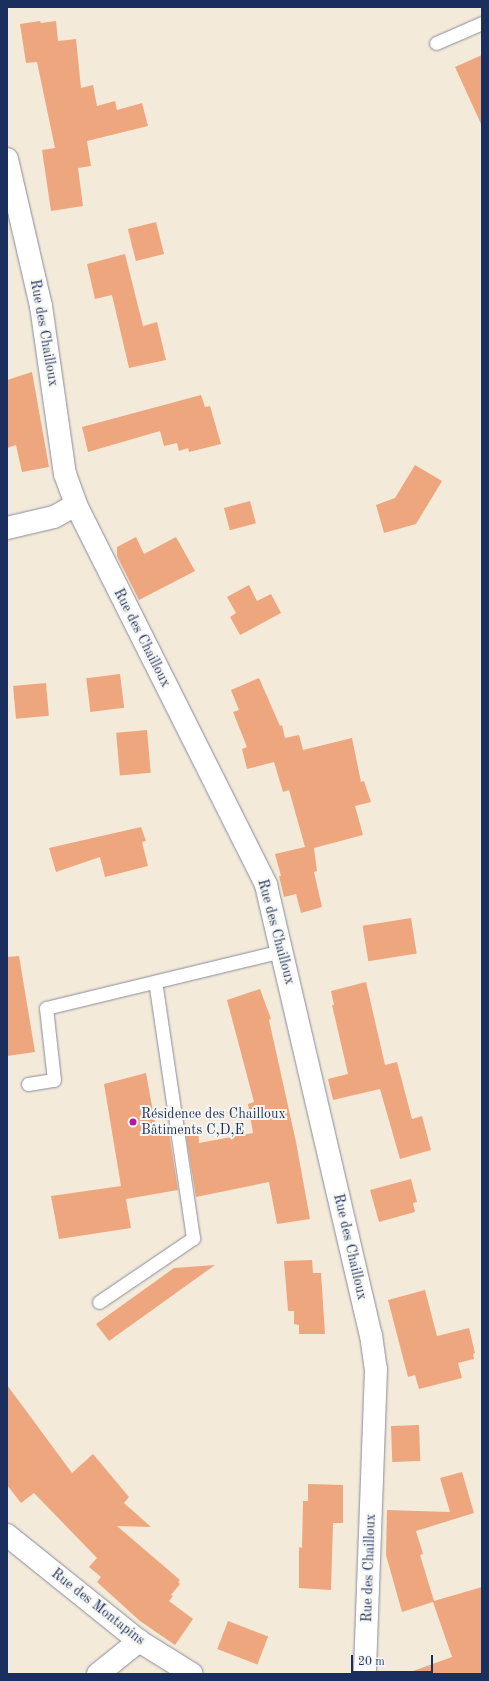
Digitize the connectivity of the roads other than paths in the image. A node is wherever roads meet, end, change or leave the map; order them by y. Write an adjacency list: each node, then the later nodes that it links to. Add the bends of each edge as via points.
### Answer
1 (482, 23): 2 (lane)
2 (436, 43)
3 (7, 159): 4 (street, Rue des Chailloux, via 41,306 65,474)
4 (76, 505): 5 (street, via 54,517); 6 (street, Rue des Chailloux, via 266,885)
5 (7, 528)
6 (282, 951): 7 (lane); 14 (street, Rue des Chailloux, via 367,1319 376,1369)
7 (155, 982): 8 (lane, via 46,1008 54,1080); 9 (lane, via 193,1238)
8 (28, 1084)
9 (99, 1302)
10 (7, 1536): 11 (street, Rue des Montapins)
11 (139, 1641): 12 (street); 13 (street, Rue des Montapins)
12 (98, 1674)
13 (192, 1674)
14 (365, 1674)

